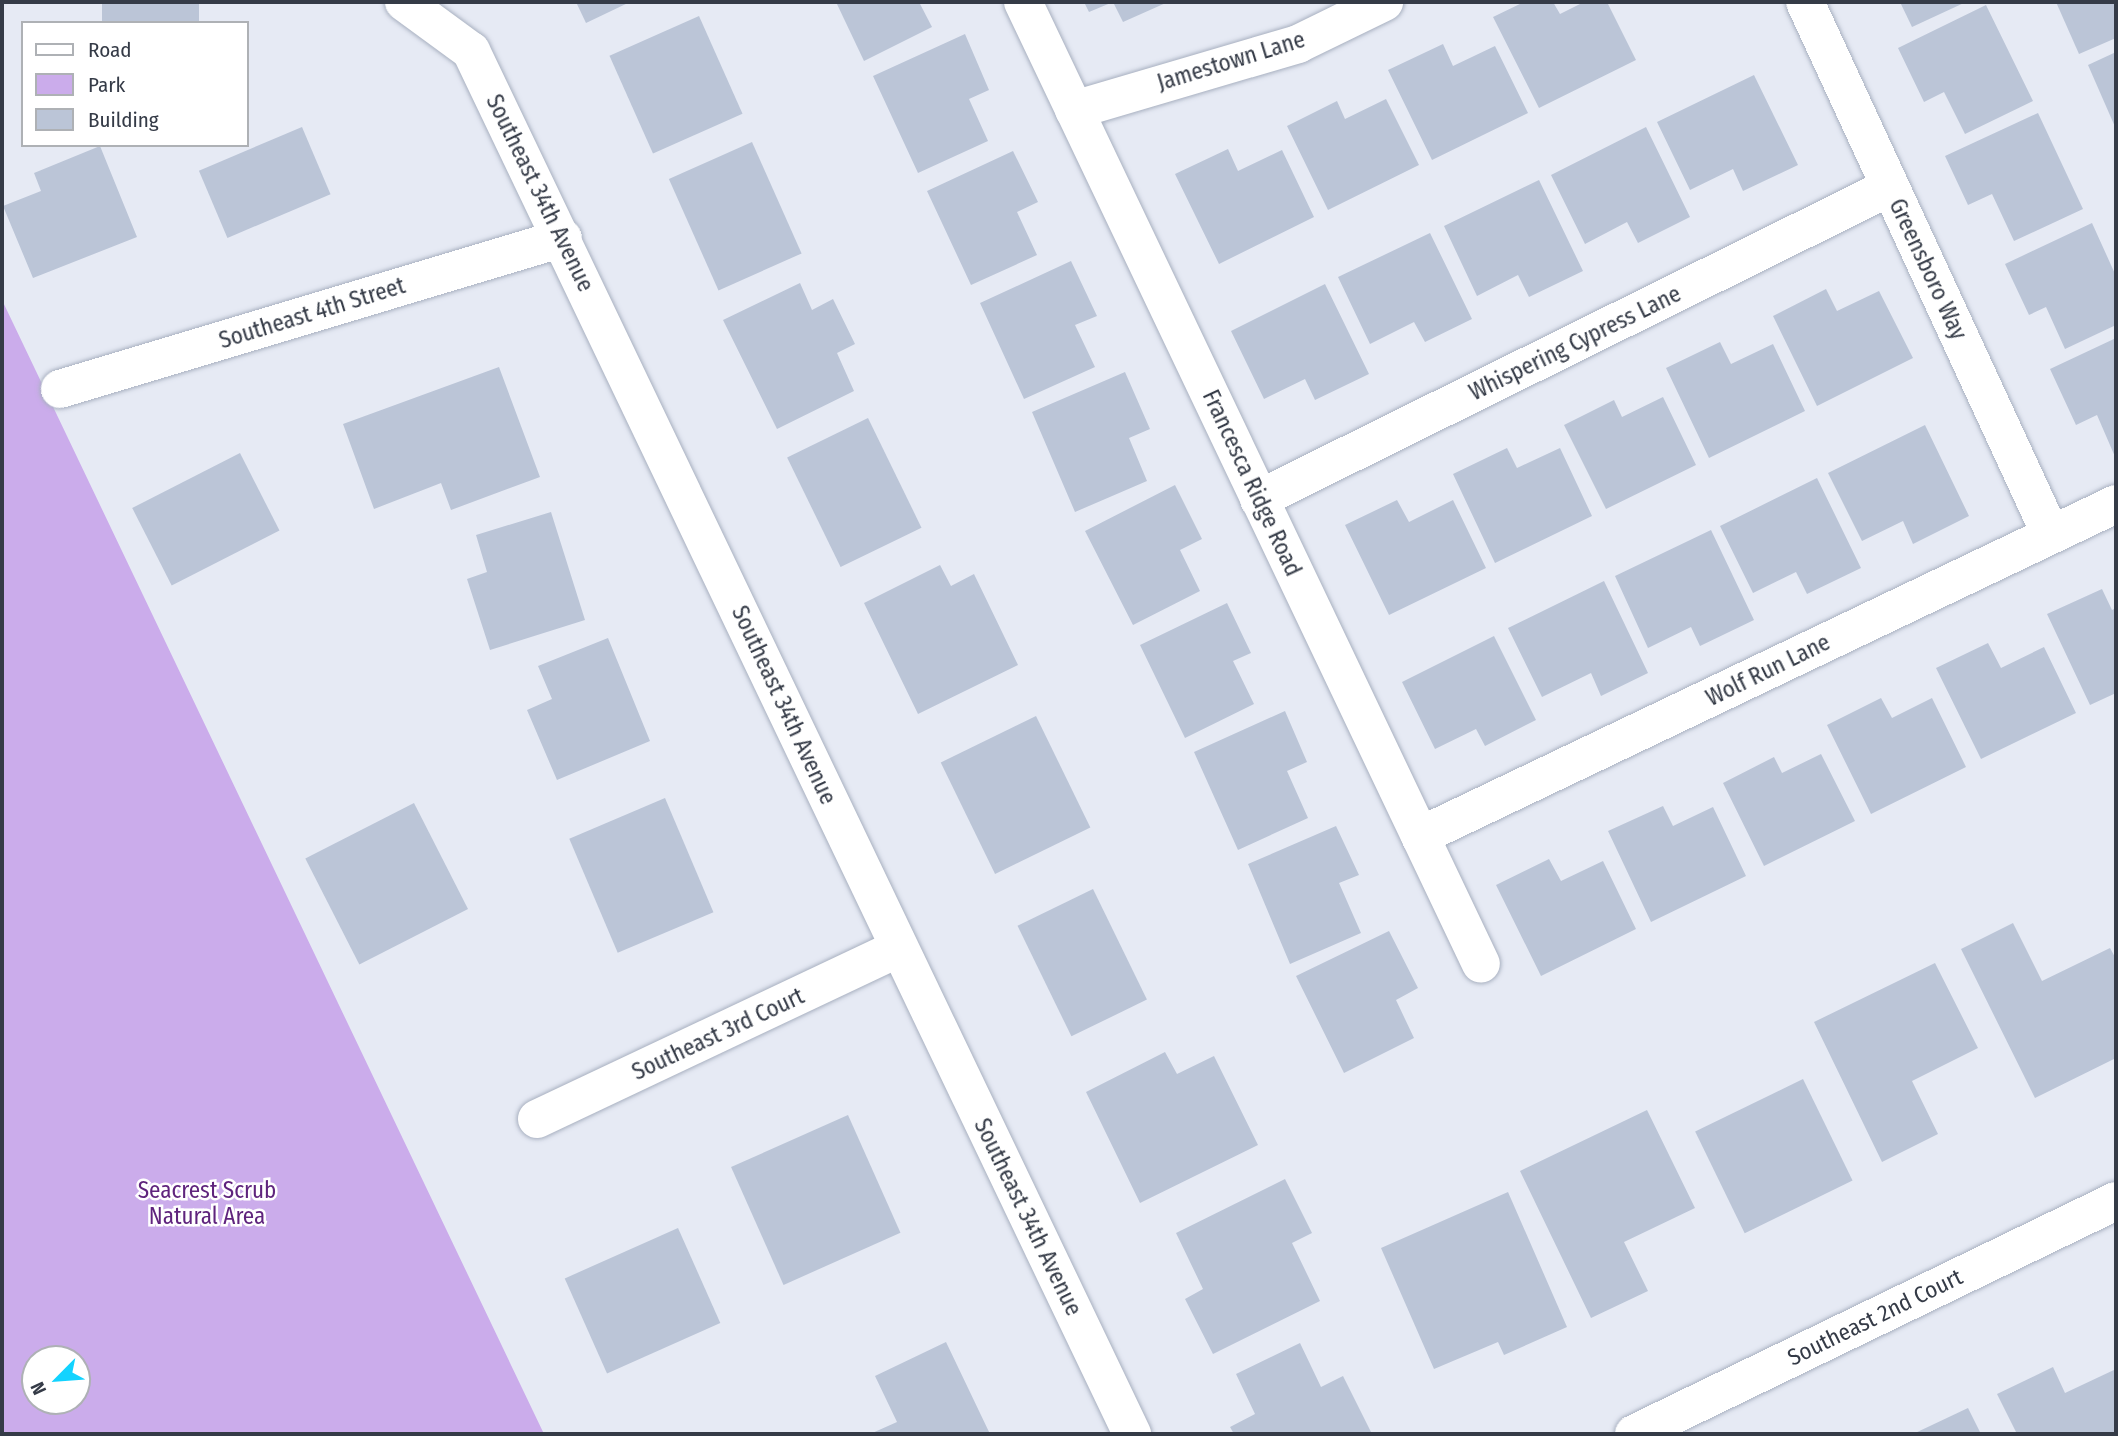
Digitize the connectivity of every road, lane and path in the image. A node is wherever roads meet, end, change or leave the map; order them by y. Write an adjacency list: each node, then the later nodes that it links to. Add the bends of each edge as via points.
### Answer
1 (404, 2): 7 (street, Southeast 34th Avenue, via 471,51)
2 (1023, 2): 5 (street, Francesca Ridge Road)
3 (1384, 2): 5 (street, Jamestown Lane, via 1298,44)
4 (1805, 2): 6 (street, Greensboro Way)
5 (1074, 110): 9 (street, Francesca Ridge Road)
6 (1890, 187): 9 (street, Whispering Cypress Lane); 11 (street, Greensboro Way)
7 (564, 238): 8 (street, Southeast 4th Street); 13 (street, Southeast 34th Avenue)
8 (60, 389)
9 (1259, 499): 12 (street, Francesca Ridge Road)
10 (2116, 504): 11 (street, Wolf Run Lane)
11 (2051, 535): 12 (street, Wolf Run Lane)
12 (1420, 836): 14 (street, Francesca Ridge Road)
13 (899, 948): 15 (street, Southeast 3rd Court); 17 (street, Southeast 34th Avenue)
14 (1481, 964)
15 (537, 1119)
16 (2116, 1200): 18 (street, Southeast 2nd Court)
17 (1132, 1434)
18 (1634, 1434)

